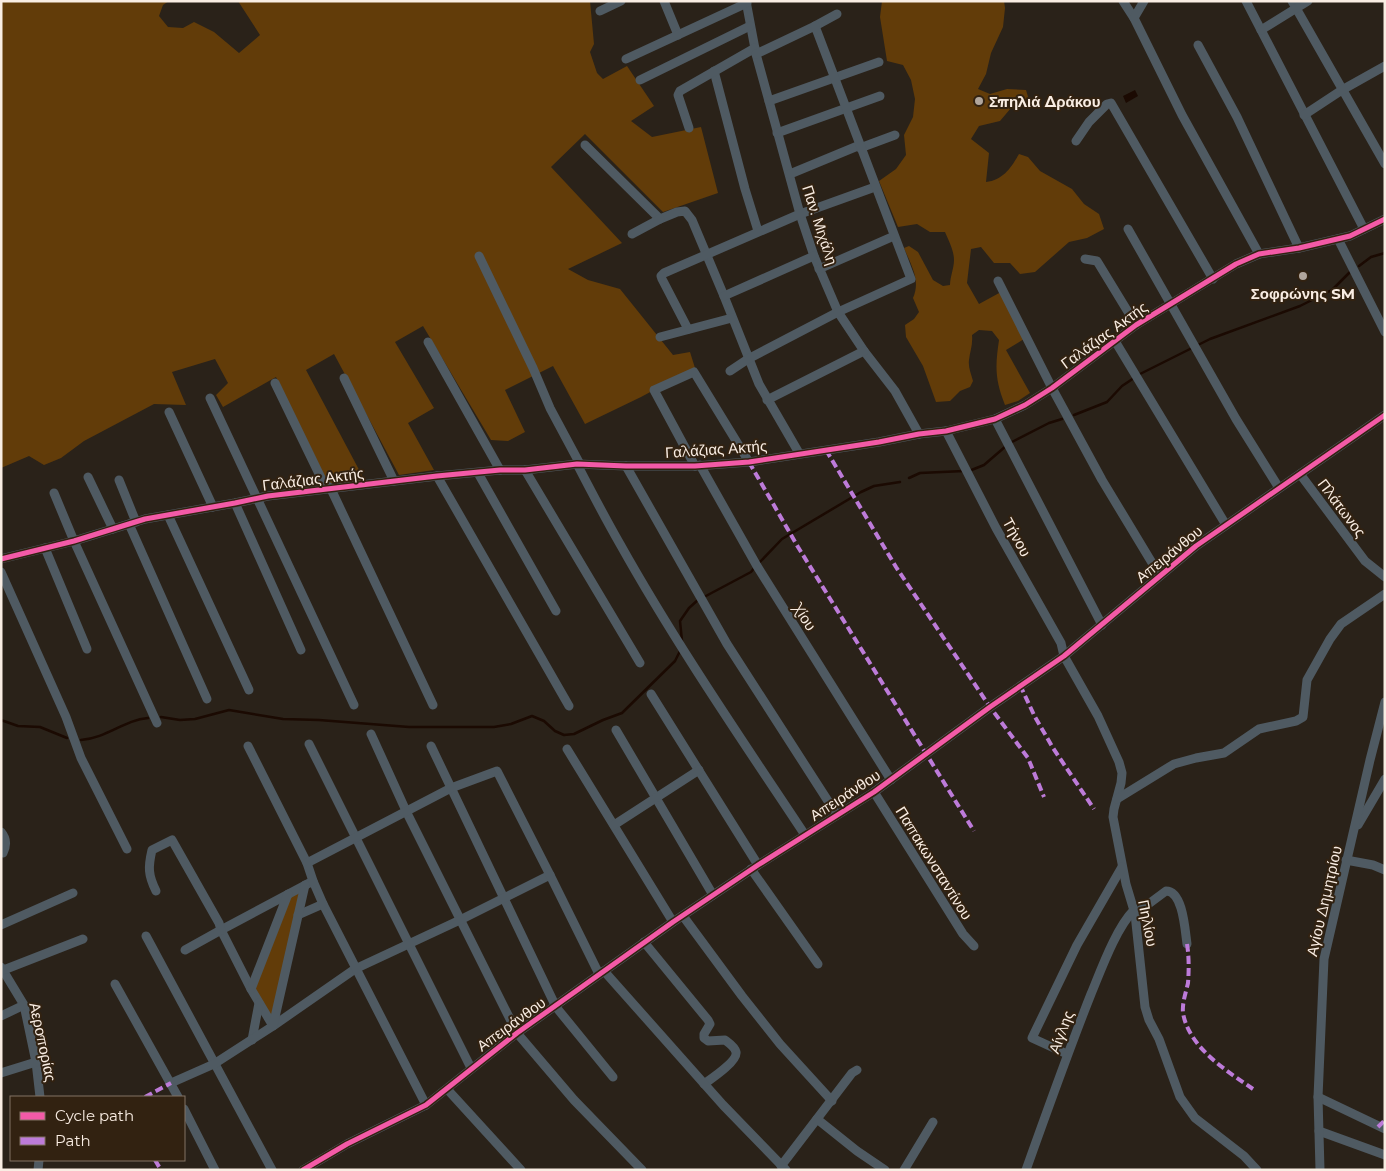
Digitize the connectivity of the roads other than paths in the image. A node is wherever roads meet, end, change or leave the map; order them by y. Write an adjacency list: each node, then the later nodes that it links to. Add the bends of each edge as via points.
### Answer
1 (621, 1): 9 (street)
2 (664, 1): 15 (street)
3 (1123, 1): 11 (street)
4 (1144, 1): 11 (street)
5 (1246, 1): 14 (street)
6 (1308, 1): 8 (street)
7 (746, 2): 12 (street, Παν. Μιχάλη); 15 (street)
8 (1294, 5): 14 (street); 24 (street)
9 (600, 10)
10 (837, 14): 13 (street)
11 (1134, 18): 49 (street, via 1182,115)
12 (750, 26): 17 (street, Παν. Μιχάλη); 23 (street)
13 (815, 26): 17 (street); 22 (street)
14 (1261, 30): 28 (street)
15 (678, 35): 18 (street)
16 (1198, 45): 47 (street, via 1238,117)
17 (755, 51): 21 (street); 26 (street, Παν. Μιχάλη)
18 (626, 59)
19 (879, 62): 22 (street)
20 (1385, 66): 24 (street)
21 (714, 70): 29 (street, via 678,95); 43 (street)
22 (834, 78): 26 (street); 27 (street)
23 (640, 80)
24 (1342, 90): 28 (street); 35 (street)
25 (880, 96): 27 (street)
26 (769, 101): 30 (street, Παν. Μιχάλη)
27 (847, 109): 30 (street); 34 (street)
28 (1304, 115): 42 (street)
29 (689, 128)
30 (777, 133): 36 (street, Παν. Μιχάλη)
31 (894, 135): 34 (street)
32 (1076, 141): 54 (street, via 1089,122 1111,103)
33 (586, 145): 39 (street)
34 (860, 147): 36 (street); 37 (street)
35 (1385, 164)
36 (790, 174): 38 (street, Παν. Μιχάλη)
37 (875, 187): 38 (street); 45 (street)
38 (800, 214): 43 (street); 51 (street, Παν. Μιχάλη)
39 (660, 218): 44 (street); 48 (street, via 685,211)
40 (1385, 219): 42 (street, Γαλάζιας Ακτής)
41 (1128, 229): 57 (street)
42 (1364, 229): 46 (street, Γαλάζιας Ακτής)
43 (758, 231): 48 (street)
44 (632, 234)
45 (894, 236): 53 (street); 58 (street, via 911,279)
46 (1338, 239): 47 (street, Γαλάζιας Ακτής); 62 (street)
47 (1298, 248): 49 (street, Γαλάζιας Ακτής)
48 (706, 254): 56 (street); 61 (street, via 661,276)
49 (1259, 254): 54 (street, Γαλάζιας Ακτής)
50 (478, 256): 81 (street)
51 (814, 256): 53 (street, Παν. Μιχάλη); 56 (street)
52 (1085, 259): 60 (street, via 1097,261)
53 (819, 269): 58 (street, Παν. Μιχάλη)
54 (1213, 279): 57 (street, Γαλάζιας Ακτής)
55 (998, 281): 71 (street)
56 (724, 296): 59 (street)
57 (1171, 303): 60 (street, Γαλάζιας Ακτής); 92 (street)
58 (838, 312): 66 (street, Παν. Μιχάλη); 67 (street)
59 (732, 318): 61 (street); 67 (street)
60 (1136, 325): 64 (street, Γαλάζιας Ακτής)
61 (688, 330): 63 (street)
62 (1385, 332)
63 (660, 337)
64 (1115, 341): 71 (street, Γαλάζιας Ακτής); 100 (street)
65 (428, 342): 84 (street)
66 (864, 351): 73 (street); 78 (street, Παν. Μιχάλη, via 895,391)
67 (748, 359): 68 (street); 73 (street)
68 (730, 371)
69 (344, 378): 91 (street)
70 (275, 383): 93 (street, via 323,482)
71 (1052, 388): 76 (street, Γαλάζιας Ακτής, via 1026,405); 106 (street)
72 (210, 398): 95 (street)
73 (767, 400): 79 (street)
74 (169, 412): 97 (street)
75 (1385, 415): 87 (street, Απειράνθου)
76 (995, 419): 77 (street, Γαλάζιας Ακτής); 110 (street)
77 (946, 431): 78 (street, Γαλάζιας Ακτής); 113 (street, Τήνου, via 1061,644)
78 (919, 434): 79 (street, Γαλάζιας Ακτής)
79 (799, 453): 80 (street, Γαλάζιας Ακτής)
80 (749, 462): 82 (street, Γαλάζιας Ακτής); 82 (street, Χίου, via 694,372 654,390)
81 (579, 464): 83 (street, Γαλάζιας Ακτής); 85 (street, Γαλάζιας Ακτής); 141 (street, via 620,545 658,608)
82 (698, 465): 83 (street, Γαλάζιας Ακτής); 131 (street, Χίου)
83 (626, 466): 137 (street, via 727,644)
84 (500, 470): 85 (street, Γαλάζιας Ακτής); 86 (street, Γαλάζιας Ακτής)
85 (525, 470): 114 (street)
86 (478, 473): 88 (street, Γαλάζιας Ακτής); 109 (street)
87 (1300, 474): 92 (street, Απειράνθου); 107 (street, Πλάτωνος, via 1365,561)
88 (437, 476): 91 (street, Γαλάζιας Ακτής); 121 (street)
89 (88, 477): 101 (street)
90 (119, 480): 99 (street)
91 (394, 481): 93 (street, Γαλάζιας Ακτής)
92 (1279, 488): 100 (street, Απειράνθου)
93 (330, 489): 95 (street, Γαλάζιας Ακτής); 120 (street)
94 (54, 494): 102 (street)
95 (258, 498): 96 (street, Γαλάζιας Ακτής); 119 (street)
96 (236, 503): 97 (street, Γαλάζιας Ακτής); 112 (street)
97 (213, 507): 98 (street, Γαλάζιας Ακτής)
98 (168, 515): 99 (street, Γαλάζιας Ακτής); 115 (street)
99 (133, 523): 101 (street, Γαλάζιας Ακτής); 117 (street)
100 (1226, 525): 106 (street, Απειράνθου)
101 (113, 529): 102 (street, Γαλάζιας Ακτής)
102 (74, 541): 103 (street, Γαλάζιας Ακτής); 122 (street)
103 (45, 548): 104 (street, Γαλάζιας Ακτής); 111 (street)
104 (1, 559)
105 (1, 572): 143 (street, via 81,758)
106 (1160, 576): 110 (street, Απειράνθου)
107 (1385, 578)
108 (1385, 594): 135 (street, via 1341,624 1330,639 1307,680 1303,717 1259,729 1224,753 1174,764)
109 (556, 611)
110 (1102, 625): 113 (street, Απειράνθου)
111 (87, 649)
112 (301, 650)
113 (1064, 656): 131 (street, Απειράνθου); 135 (street, Πηλίου, via 1098,716 1119,762 1122,773)
114 (640, 663)
115 (249, 690)
116 (651, 694): 129 (street)
117 (207, 699)
118 (1385, 702): 140 (street, Αγίου Δημητρίου)
119 (354, 705)
120 (433, 705)
121 (569, 706)
122 (157, 723)
123 (616, 730): 134 (street)
124 (372, 734): 136 (street)
125 (309, 744): 142 (street)
126 (248, 746): 147 (street)
127 (431, 746): 132 (street)
128 (567, 749): 138 (street)
129 (699, 770): 134 (street); 148 (street)
130 (1385, 779): 140 (street)
131 (891, 780): 133 (street, Απειράνθου)
132 (452, 788): 136 (street); 151 (street, via 497,771); 157 (street)
133 (874, 792): 137 (street, Απειράνθου); 173 (street, Παπακωνσταντίνου, via 963,934)
134 (656, 796): 138 (street); 156 (street)
135 (1117, 799): 149 (street, Πηλίου, via 1114,818)
136 (407, 813): 142 (street); 163 (street)
137 (837, 816): 141 (street, Απειράνθου)
138 (614, 824): 164 (street)
139 (1, 832): 144 (street, via 6,846)
140 (1354, 832): 146 (street, Αγίου Δημητρίου)
141 (805, 835): 148 (street, Απειράνθου)
142 (357, 837): 147 (street); 171 (street)
143 (127, 849)
144 (3, 853)
145 (1385, 858): 150 (street)
146 (1346, 860): 150 (street); 202 (street, Αγίου Δημητρίου, via 1324,959)
147 (308, 863): 152 (street)
148 (754, 867): 156 (street, Απειράνθου); 175 (street)
149 (1122, 867): 160 (street, Πηλίου); 190 (street, via 1077,946 1032,1038)
150 (1382, 869)
151 (550, 875): 157 (street); 178 (street)
152 (309, 883): 155 (street); 158 (street); 161 (street)
153 (156, 891): 167 (street, via 150,878 152,850 172,840)
154 (73, 894): 166 (street)
155 (288, 894): 159 (street); 165 (street)
156 (713, 895): 162 (street, Απειράνθου)
157 (503, 898): 163 (street); 184 (street)
158 (324, 904): 161 (street); 177 (street)
159 (267, 906): 165 (street); 167 (street)
160 (1135, 912): 172 (street, Αίγλης, via 1166,891 1171,891 1181,908); 190 (street, Αίγλης, via 1123,924 1111,949); 220 (street, Πηλίου, via 1145,1008 1180,1097 1195,1118)
161 (298, 915): 181 (street)
162 (683, 916): 164 (street, Απειράνθου); 203 (street, via 769,1030)
163 (460, 920): 171 (street); 188 (street)
164 (672, 922): 170 (street, Απειράνθου)
165 (277, 923): 180 (street)
166 (1, 925)
167 (221, 930): 174 (street); 180 (street)
168 (146, 936): 192 (street)
169 (82, 939): 176 (street)
170 (644, 942): 178 (street, Απειράνθου); 198 (street, via 708,1020 710,1024 704,1038 708,1041 725,1040 736,1052 732,1062)
171 (408, 944): 177 (street); 193 (street)
172 (1187, 944)
173 (974, 946)
174 (185, 950)
175 (818, 964)
176 (2, 969): 183 (street, Αεροπορίας)
177 (355, 969): 185 (street); 204 (street)
178 (601, 973): 184 (street, Απειράνθου); 198 (street)
179 (115, 984): 197 (street)
180 (251, 989): 182 (street)
181 (279, 999): 185 (street); 187 (street)
182 (259, 1003): 187 (street); 189 (street)
183 (24, 1006): 186 (street); 191 (street, Αεροπορίας)
184 (556, 1007): 188 (street, Απειράνθου); 196 (street)
185 (290, 1014): 187 (street)
186 (1, 1016)
187 (273, 1026): 189 (street)
188 (518, 1033): 193 (street, Απειράνθου); 216 (street, via 574,1100)
189 (252, 1040): 192 (street)
190 (1068, 1054): 219 (street, Αίγλης)
191 (36, 1062): 195 (street); 200 (street, Αεροπορίας)
192 (214, 1064): 197 (street); 213 (street)
193 (471, 1068): 199 (street, Απειράνθου)
194 (857, 1070): 203 (street)
195 (1, 1073)
196 (613, 1077)
197 (171, 1084): 201 (street)
198 (704, 1084): 211 (street)
199 (447, 1089): 204 (street, Απειράνθου); 215 (street)
200 (40, 1096)
201 (177, 1096)
202 (1318, 1097): 208 (street); 209 (street, Αγίου Δημητρίου)
203 (832, 1101): 206 (street)
204 (426, 1105): 214 (street, Απειράνθου)
205 (185, 1111): 212 (street)
206 (817, 1119): 211 (street); 217 (street)
207 (933, 1122): 218 (street)
208 (1385, 1130)
209 (1319, 1131): 210 (street); 221 (street, Αγίου Δημητρίου)
210 (1385, 1155)
211 (784, 1168)
212 (214, 1170)
213 (272, 1170)
214 (303, 1170)
215 (521, 1170)
216 (642, 1170)
217 (885, 1170)
218 (904, 1170)
219 (1026, 1170)
220 (1258, 1170)
221 (1320, 1170)

